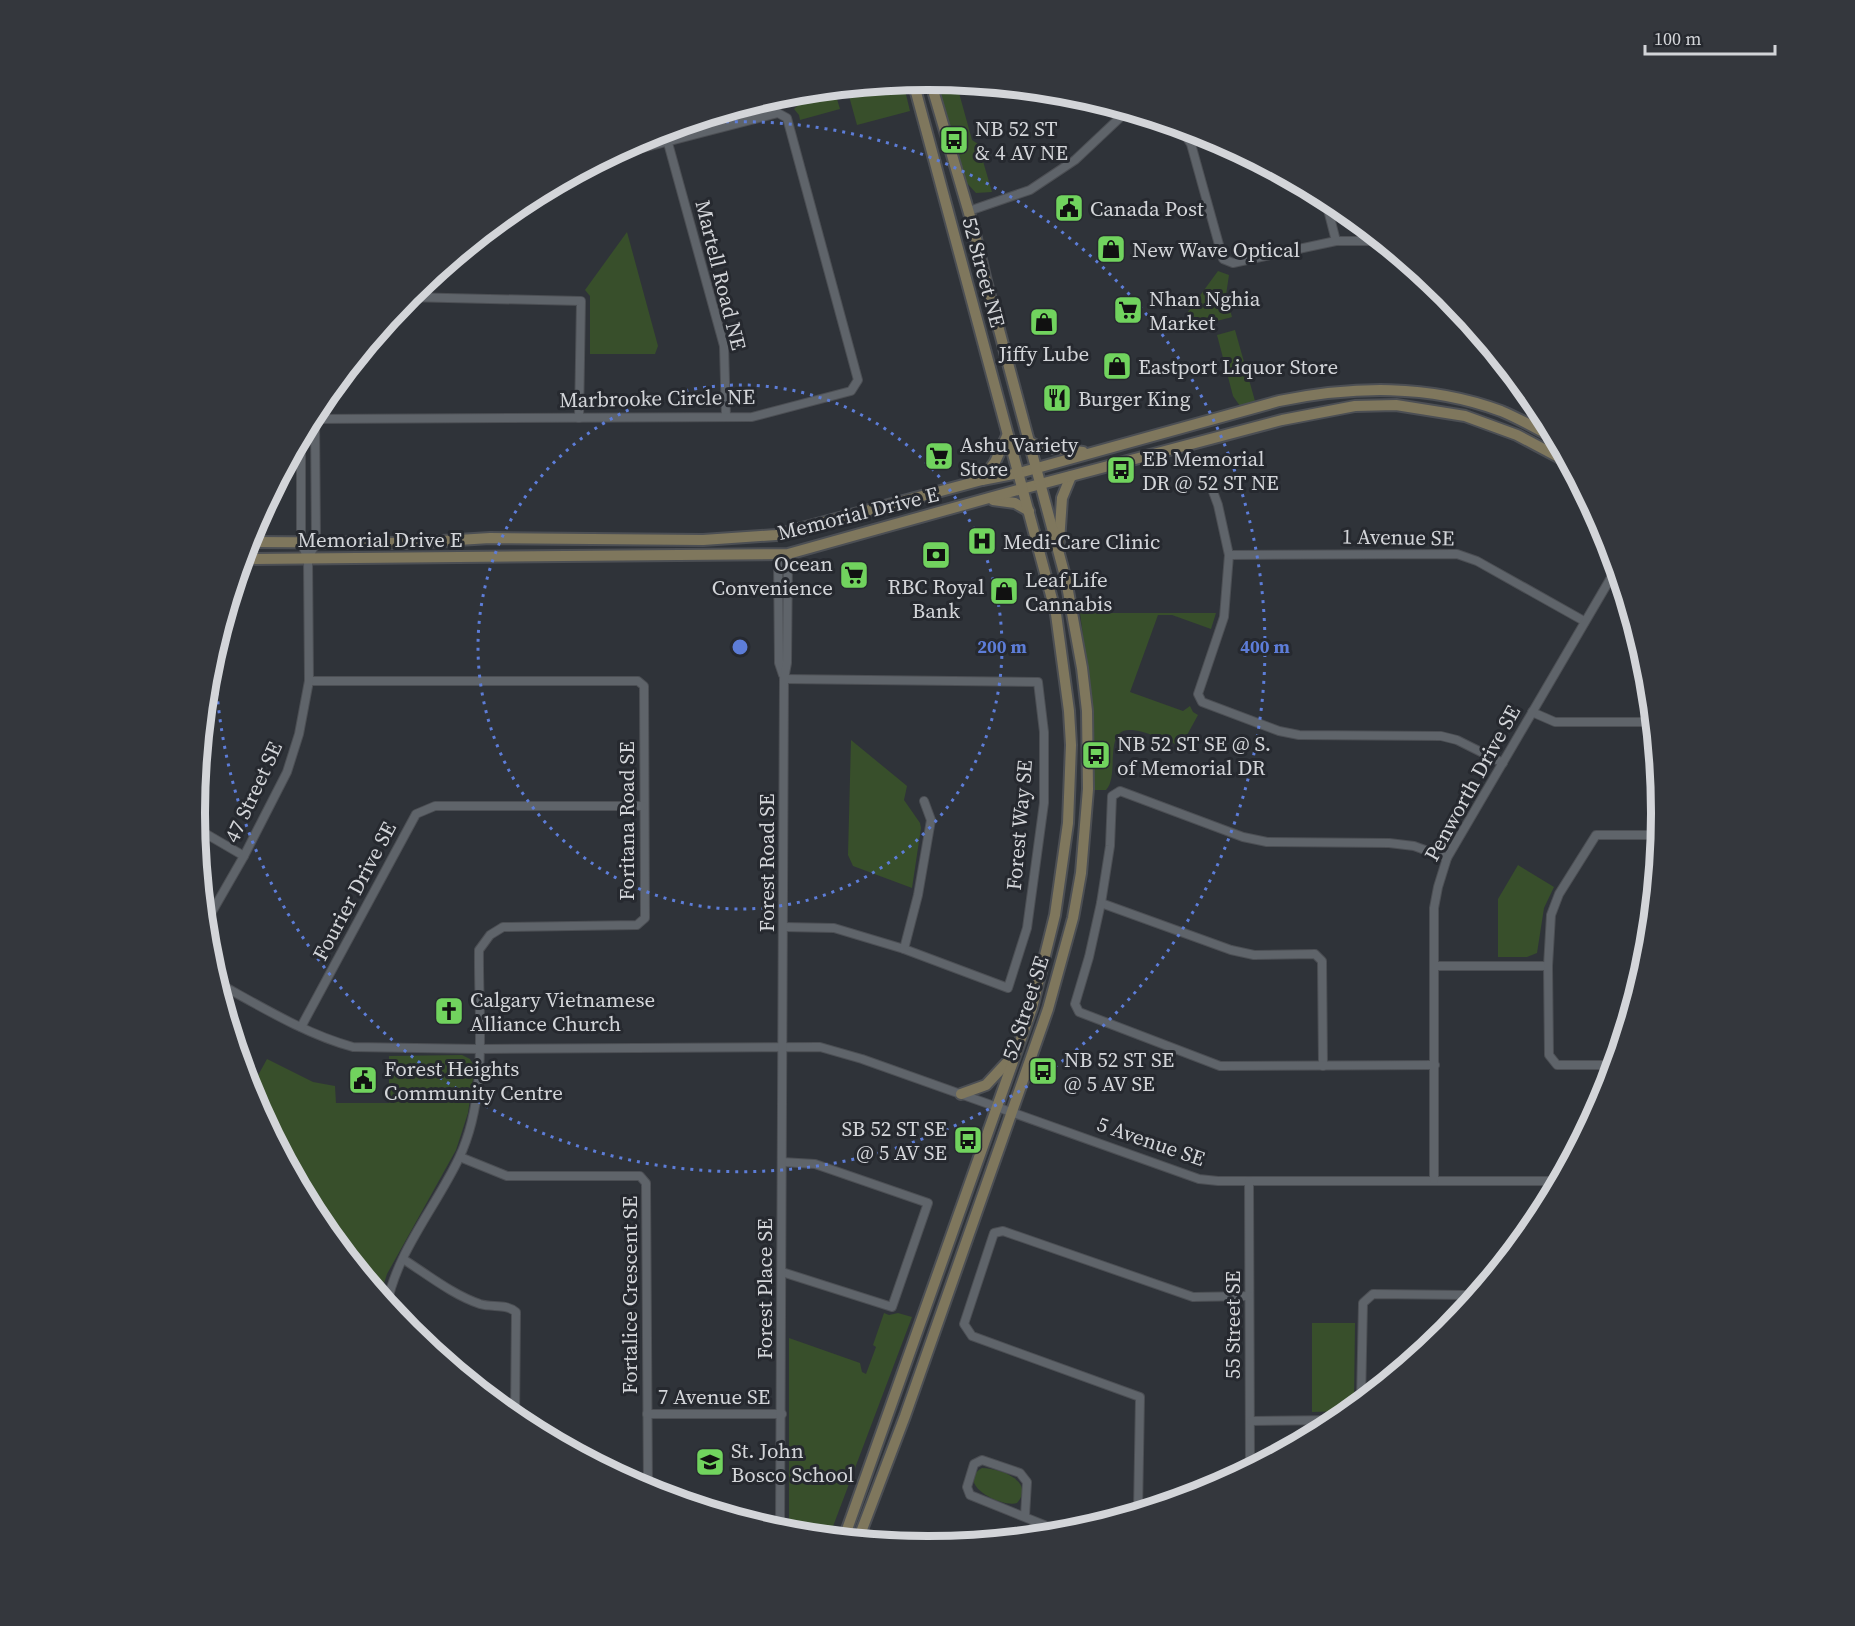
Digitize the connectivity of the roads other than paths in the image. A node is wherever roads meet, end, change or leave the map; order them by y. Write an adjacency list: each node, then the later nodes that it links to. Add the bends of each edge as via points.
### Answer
1 (933, 90): 7 (main road, 52 Street NE)
2 (916, 91): 9 (main road, 52 Street NE)
3 (1120, 117): 7 (street, via 1075,160 1047,179 1020,194)
4 (1188, 139): 10 (street, via 1223,259 1233,263)
5 (668, 143): 6 (street, Marbrooke Circle NE); 13 (street, Martell Road NE, via 724,346); 13 (street, Marbrooke Circle NE, via 778,113 787,118 858,380 851,391 752,417)
6 (642, 149)
7 (969, 211): 9 (main road); 19 (main road, 52 Street NE)
8 (1329, 212): 10 (street)
9 (949, 216): 18 (main road, 52 Street NE)
10 (1336, 241): 11 (street)
11 (1370, 241)
12 (421, 297): 14 (street, via 581,301)
13 (726, 417): 14 (street, Marbrooke Circle NE)
14 (579, 418): 15 (street, Marbrooke Circle NE)
15 (321, 419)
16 (313, 431): 34 (street)
17 (1541, 431): 21 (main road, Memorial Drive E, via 1502,412 1434,393 1354,389 1279,401)
18 (1007, 436): 24 (main road, 52 Street NE); 27 (main road)
19 (1028, 441): 21 (main road, via 1037,446); 23 (main road, 52 Street NE)
20 (301, 451): 33 (street)
21 (1089, 453): 23 (main road, Memorial Drive E)
22 (1556, 456): 25 (main road, Memorial Drive E, via 1517,435 1465,416 1396,405 1355,406 1282,420)
23 (1035, 468): 24 (main road, Memorial Drive E); 28 (main road, 52 Street SE)
24 (1019, 473): 27 (main road, Memorial Drive E); 29 (main road, 52 Street SE)
25 (1071, 476): 28 (main road, Memorial Drive E); 35 (main road, via 1062,498)
26 (1208, 478): 37 (street)
27 (982, 480): 34 (main road, Memorial Drive E, via 776,535 703,540 490,538 410,543)
28 (1039, 484): 29 (main road, Memorial Drive E); 35 (main road, 52 Street SE)
29 (1023, 488): 30 (main road, Memorial Drive E); 31 (main road, 52 Street SE)
30 (984, 500): 31 (main road, via 1015,503); 36 (main road, Memorial Drive E)
31 (1029, 511): 63 (main road, 52 Street SE, via 1056,614 1069,711 1070,777 1055,915)
32 (258, 542): 33 (main road, Memorial Drive E)
33 (301, 542): 34 (main road, Memorial Drive E); 39 (street)
34 (316, 542): 39 (street)
35 (1058, 549): 69 (main road, 52 Street SE, via 1082,668 1088,743 1086,823 1081,873 1062,960)
36 (783, 555): 39 (main road, Memorial Drive E); 42 (street, Forest Road SE, via 780,663)
37 (1229, 555): 41 (street, 1 Avenue SE, via 1456,554 1477,561); 46 (street, via 1226,608 1198,694 1202,702 1299,735 1441,736)
38 (252, 558): 39 (main road, Memorial Drive E)
39 (308, 559): 43 (street, 47 Street SE)
40 (1611, 578): 41 (street, Penworth Drive SE)
41 (1584, 621): 44 (street, Penworth Drive SE)
42 (784, 679): 55 (street, Forest Road SE); 56 (street, Forest Way SE, via 1038,682 1044,732 1044,803 1027,928 1008,988)
43 (309, 681): 48 (street, Foritana Road SE, via 638,681 644,686); 51 (street, 47 Street SE, via 287,772)
44 (1532, 712): 45 (street, via 1554,722); 46 (street, Penworth Drive SE)
45 (1644, 722)
46 (1503, 763): 52 (street, Penworth Drive SE)
47 (924, 801): 56 (street, via 931,820)
48 (643, 806): 60 (street, Fourier Drive SE, via 435,806 416,814); 62 (street, Foritana Road SE, via 645,918 637,925 503,927 490,935 480,950)
49 (205, 834): 51 (street)
50 (1650, 835): 58 (street, via 1596,835 1559,894 1551,915)
51 (244, 856): 54 (street, 47 Street SE)
52 (1447, 858): 53 (street, via 1414,846 1389,843 1268,842 1244,837 1120,790 1112,796 1110,846); 57 (street, Penworth Drive SE, via 1434,908)
53 (1101, 903): 66 (street, via 1231,950 1254,955 1315,954 1322,961); 66 (street, via 1076,1004 1079,1012 1220,1066)
54 (212, 912)
55 (784, 927): 56 (street, Forest Way SE, via 834,928); 61 (street, Forest Road SE)
56 (904, 950)
57 (1434, 966): 58 (street); 64 (street, Penworth Drive SE)
58 (1548, 966): 65 (street, via 1549,1055 1557,1065)
59 (226, 987): 60 (street, 5 Avenue SE)
60 (301, 1027): 62 (street, 5 Avenue SE, via 353,1047)
61 (782, 1047): 62 (street, 5 Avenue SE); 67 (street, 5 Avenue SE, via 820,1047 843,1053); 71 (street, Forest Place SE)
62 (479, 1049): 70 (street, Foritana Road SE, via 479,1089)
63 (1017, 1051): 67 (main road, via 986,1085); 68 (main road, 52 Street SE)
64 (1435, 1065): 66 (street); 72 (street, Penworth Drive SE)
65 (1604, 1065)
66 (1323, 1066)
67 (962, 1094): 68 (street, 5 Avenue SE)
68 (997, 1107): 69 (street, 5 Avenue SE); 92 (main road, 52 Street SE)
69 (1011, 1112): 74 (street, 5 Avenue SE, via 1199,1179); 93 (main road, 52 Street SE)
70 (460, 1157): 75 (street, Foritana Road SE); 82 (street, Fortalice Crescent SE, via 507,1176 640,1176 646,1183)
71 (782, 1162): 76 (street, Forest Place SE); 76 (street, via 815,1164 928,1203 892,1307)
72 (1434, 1180): 73 (street, 5 Avenue SE); 74 (street, 5 Avenue SE)
73 (1550, 1180)
74 (1249, 1181): 79 (street, 55 Street SE)
75 (403, 1259): 77 (street, Foritana Road SE); 81 (street, via 460,1295 482,1305 509,1306 516,1312)
76 (782, 1272): 83 (street, Forest Place SE)
77 (389, 1295)
78 (1466, 1295): 80 (street, via 1373,1294 1363,1304)
79 (1249, 1296): 85 (street, 55 Street SE); 88 (street, via 1193,1297 1003,1231 994,1233 964,1324 972,1336 1140,1397)
80 (1361, 1392)
81 (515, 1406)
82 (647, 1414): 83 (street, 7 Avenue SE); 87 (street, Fortalice Crescent SE)
83 (782, 1414): 90 (street, Forest Place SE)
84 (1319, 1420): 85 (street)
85 (1251, 1421): 86 (street, 55 Street SE)
86 (1250, 1459)
87 (648, 1480)
88 (1138, 1504)
89 (1025, 1516): 89 (street, via 1027,1482 1020,1473 982,1460 974,1464 967,1487 970,1495); 91 (street)
90 (780, 1521)
91 (1047, 1526)
92 (846, 1531)
93 (861, 1532)

